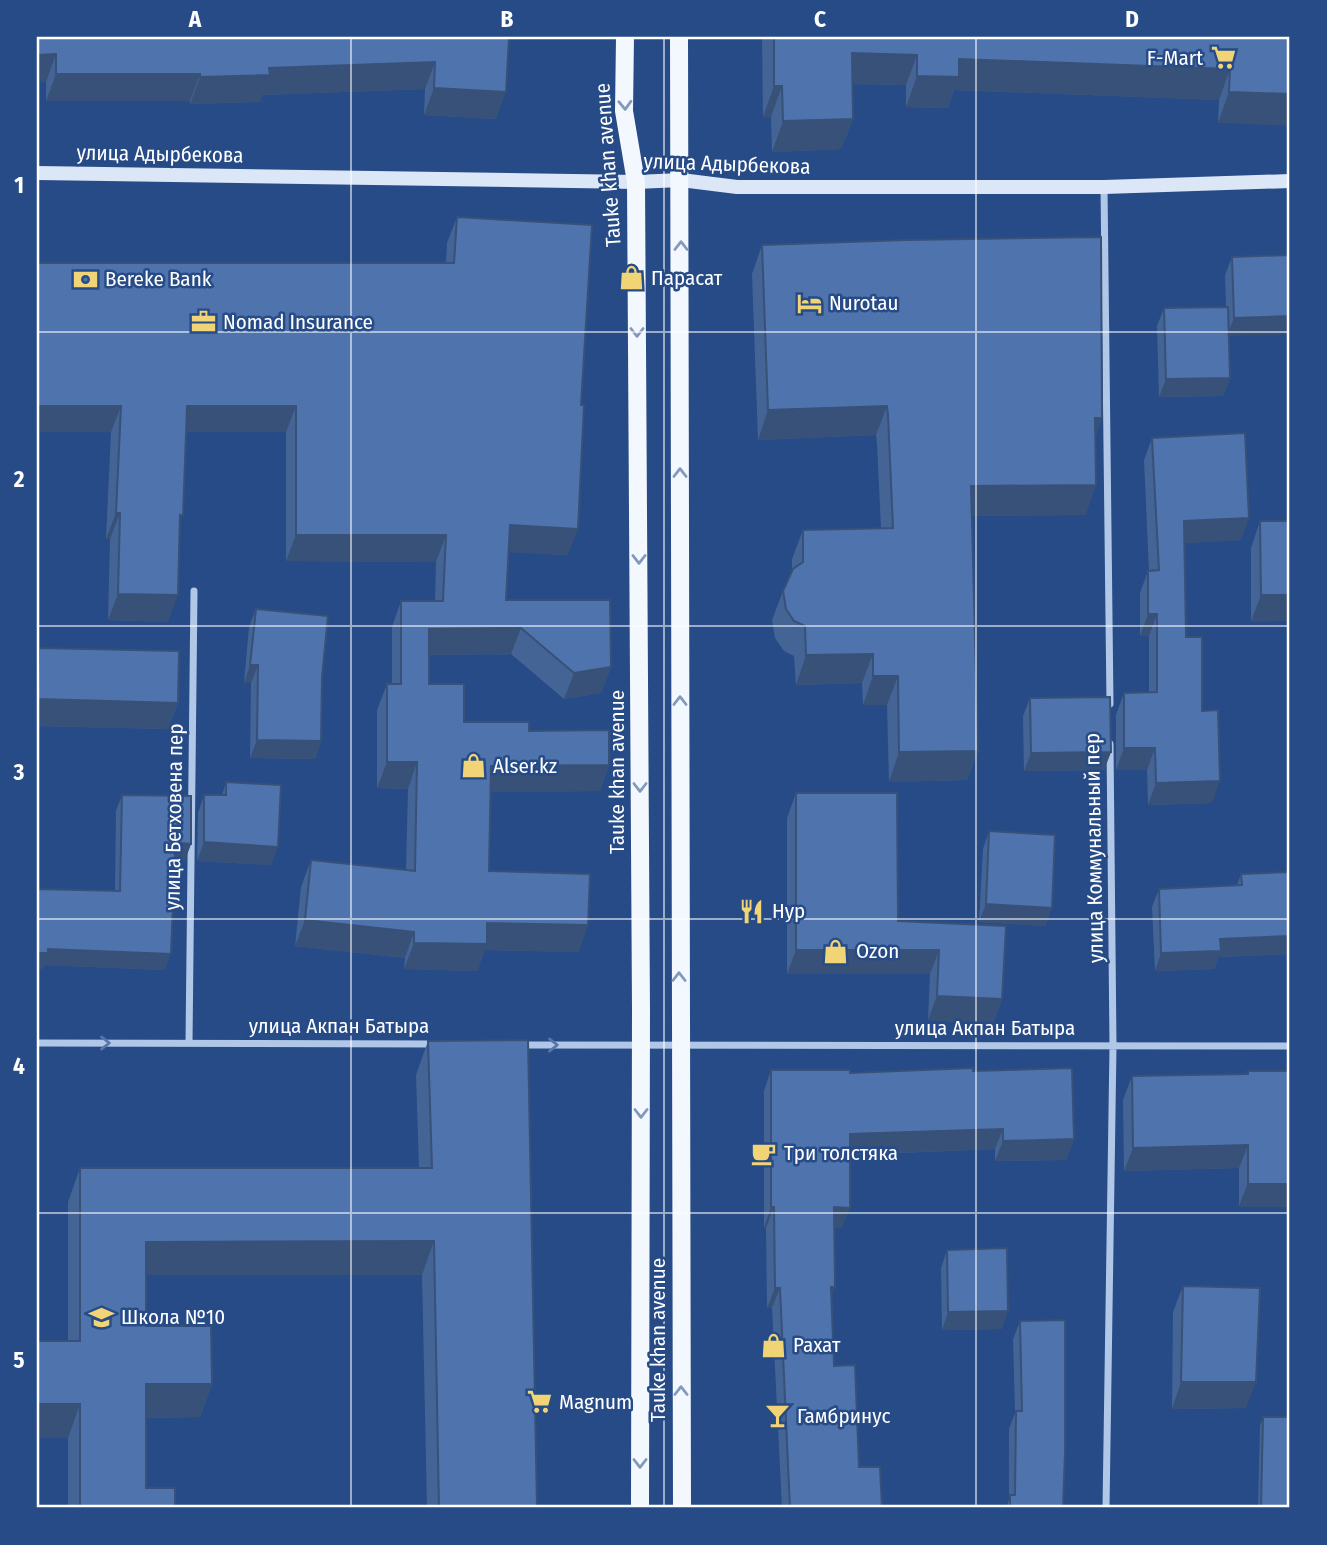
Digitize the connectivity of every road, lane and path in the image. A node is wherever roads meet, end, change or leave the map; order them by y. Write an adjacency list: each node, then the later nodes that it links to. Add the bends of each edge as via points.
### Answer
1 (625, 37): 6 (main road, Tauke khan avenue, one-way to 6, via 624,111)
2 (679, 37): 4 (main road, Tauke khan avenue)
3 (37, 173): 6 (main road, улица Адырбекова)
4 (681, 180): 6 (main road, улица Адырбекова); 7 (main road, улица Адырбекова, via 737,187); 16 (main road, Tauke khan avenue, one-way to 4)
5 (1290, 181): 7 (main road, улица Адырбекова)
6 (636, 182): 15 (main road, Tauke khan avenue, one-way to 15)
7 (1104, 187): 9 (street, улица Коммунальный пер)
8 (194, 591): 12 (street, улица Бетховена пер)
9 (1110, 713)
10 (1110, 741): 17 (street, улица Коммунальный пер)
11 (37, 1043): 12 (street, улица Акпан Батыра, one-way to 12)
12 (189, 1043): 13 (street, улица Акпан Батыра)
13 (449, 1044)
14 (504, 1044): 15 (street, one-way to 15)
15 (641, 1045): 16 (street, улица Акпан Батыра); 19 (main road, Tauke khan avenue, one-way to 19)
16 (679, 1046): 17 (street, улица Акпан Батыра); 20 (main road, Tauke khan avenue, one-way to 16)
17 (1114, 1046): 18 (street, улица Акпан Батыра); 21 (street, улица Коммунальный пер)
18 (1290, 1046)
19 (640, 1508)
20 (682, 1508)
21 (1106, 1508)

